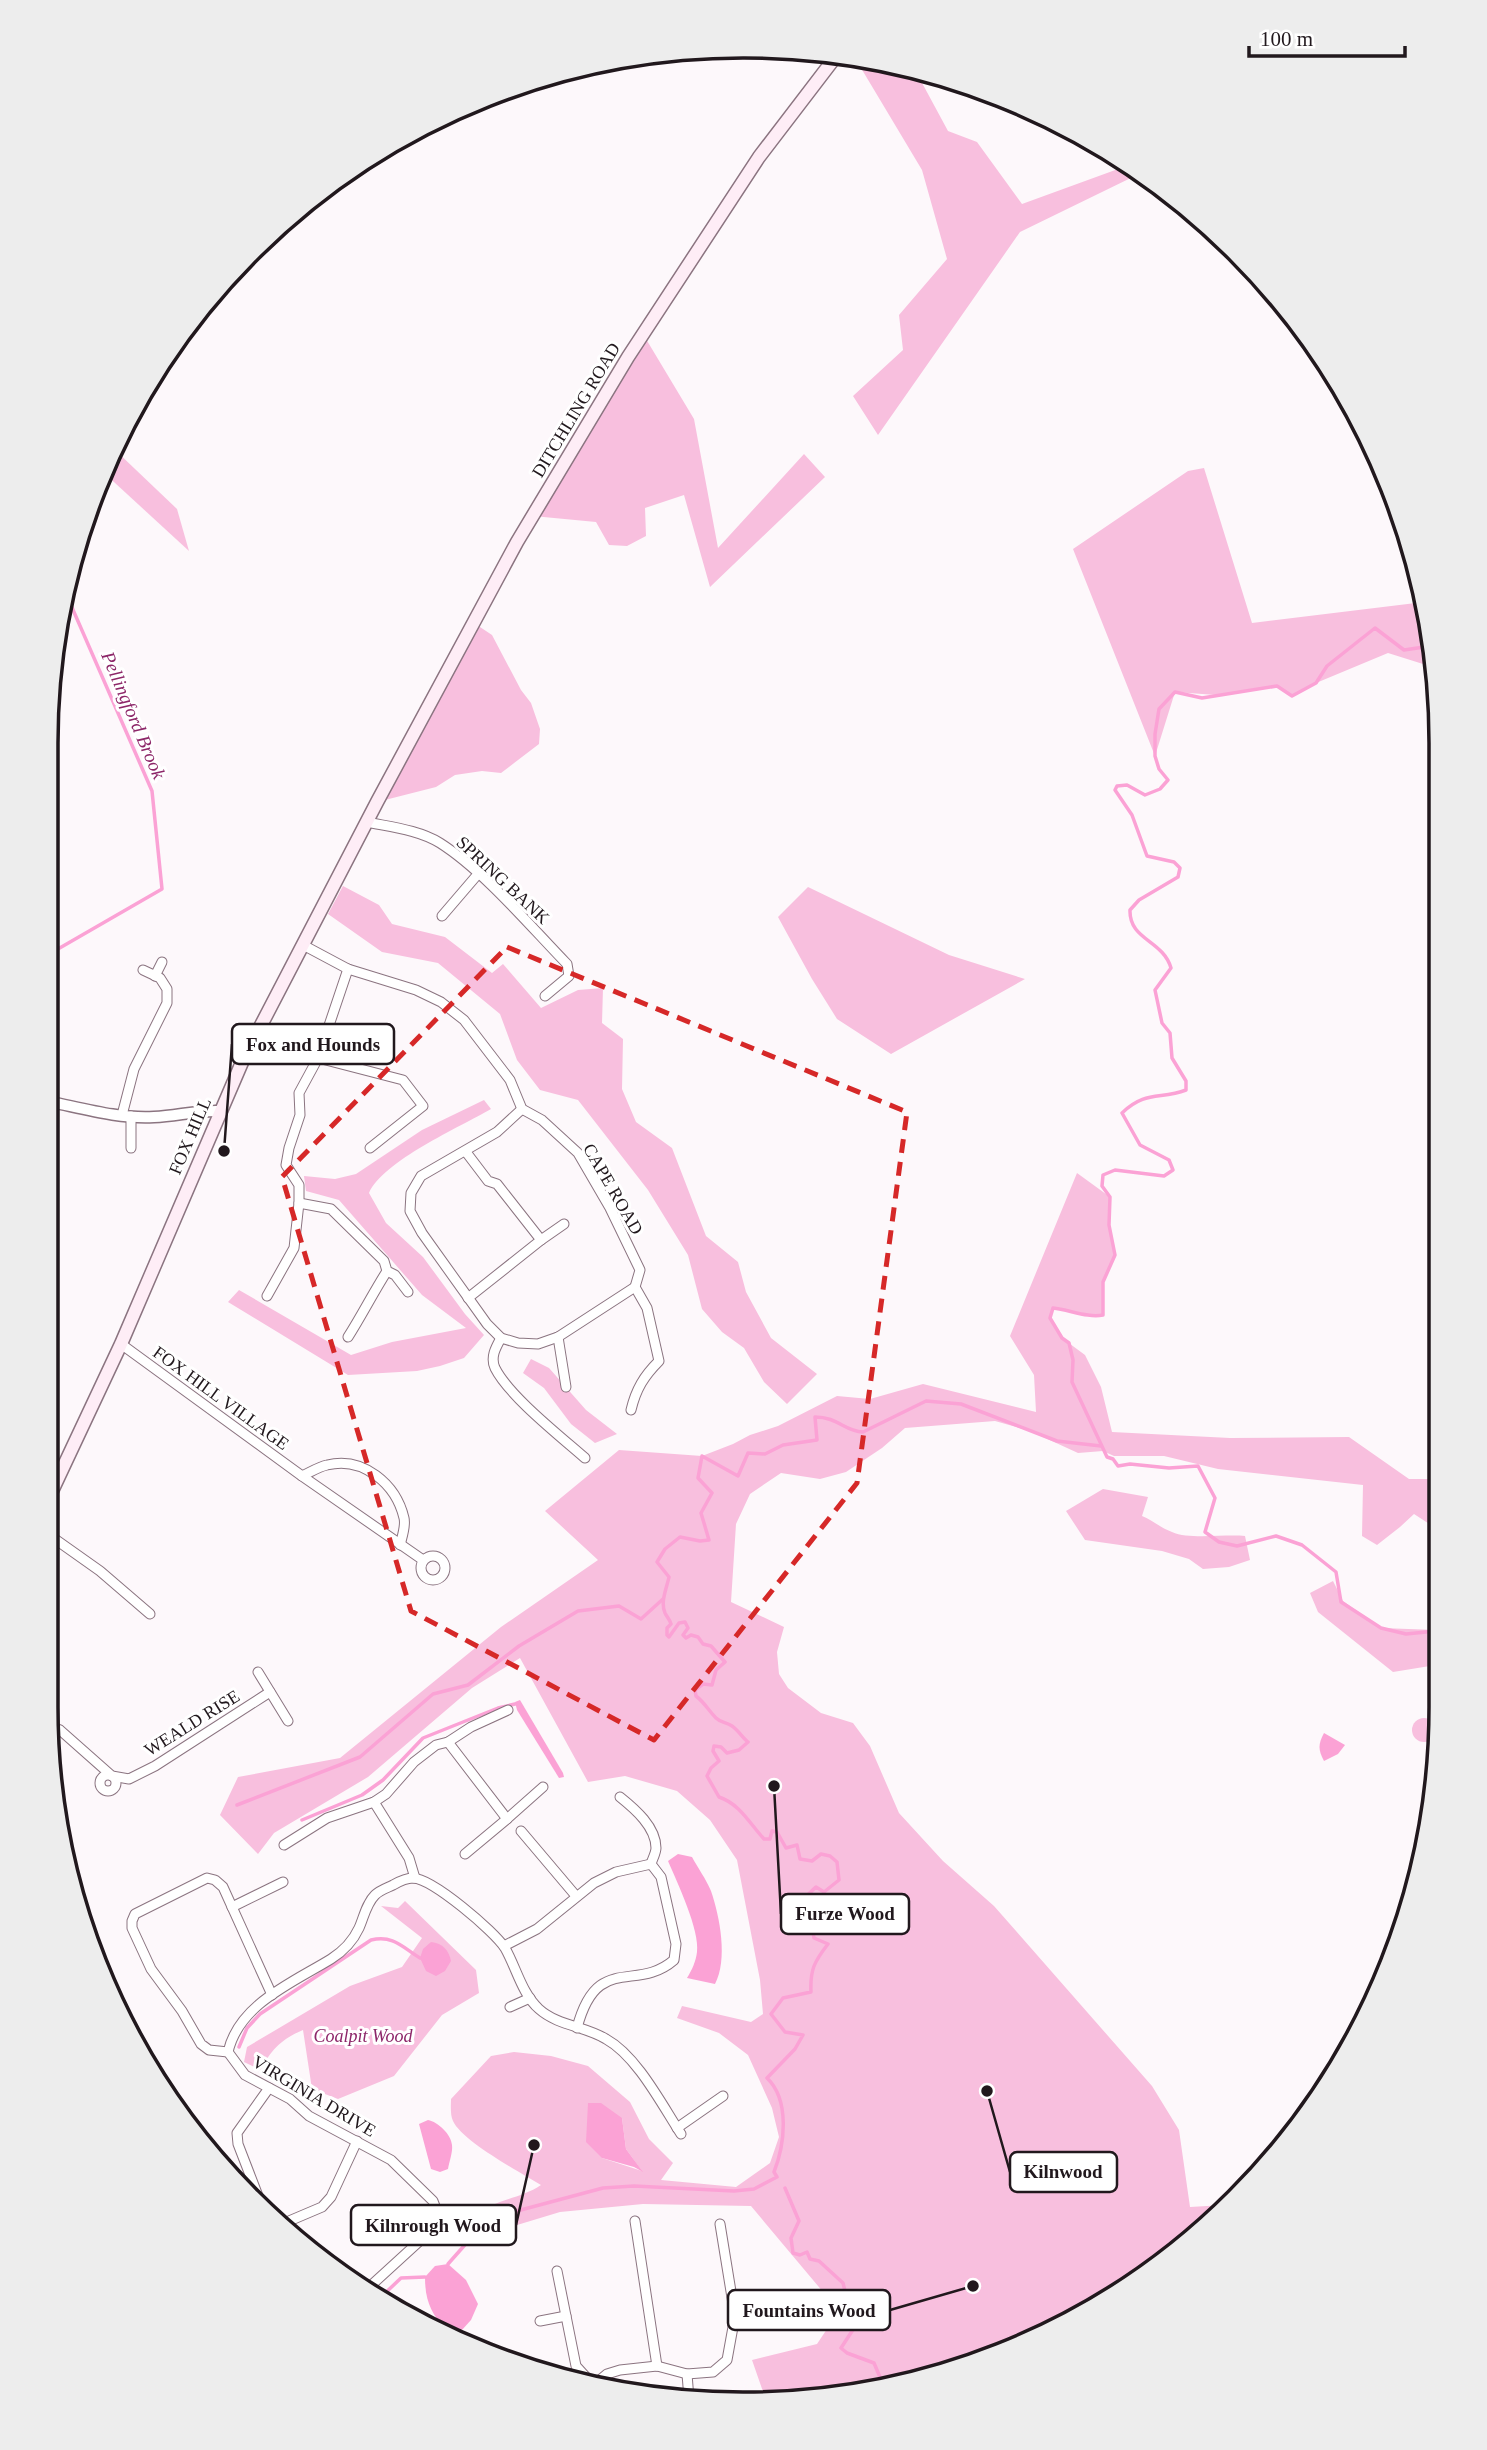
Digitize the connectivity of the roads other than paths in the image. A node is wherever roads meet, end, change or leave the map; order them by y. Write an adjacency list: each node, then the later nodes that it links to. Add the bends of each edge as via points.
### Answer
1 (830, 64): 2 (main road, DITCHLING ROAD, via 758,157 628,358 517,542)
2 (377, 802): 3 (main road, FOX HILL)
3 (367, 822): 4 (street, SPRING BANK, via 439,842); 6 (main road, FOX HILL)
4 (478, 874): 5 (street); 11 (street, SPRING BANK, via 567,964 569,976)
5 (442, 916)
6 (303, 945): 8 (street); 15 (main road, FOX HILL)
7 (162, 962): 10 (street)
8 (348, 969): 12 (street); 14 (street, via 416,990 464,1020 510,1080)
9 (143, 970): 10 (street)
10 (155, 976): 16 (street, via 167,989 167,1003 134,1069)
11 (545, 996)
12 (318, 1058): 18 (street, via 403,1080 423,1106); 20 (street, via 299,1093 300,1115 286,1165 299,1185)
13 (58, 1103): 16 (street)
14 (522, 1108): 19 (street); 24 (street, CAPE ROAD, via 578,1153 639,1270)
15 (220, 1111): 16 (street); 31 (main road, FOX HILL)
16 (127, 1116): 17 (street)
17 (131, 1148)
18 (370, 1148)
19 (466, 1152): 22 (street); 27 (street, via 421,1177 411,1193 410,1211)
20 (299, 1203): 23 (street, via 331,1209 384,1261); 26 (street, via 294,1248)
21 (564, 1224): 22 (street)
22 (541, 1240): 27 (street)
23 (387, 1271): 25 (street); 28 (street)
24 (635, 1287): 29 (street); 33 (street, CAPE ROAD, via 647,1308 659,1361 635,1393)
25 (408, 1292)
26 (267, 1296)
27 (468, 1298): 30 (street)
28 (348, 1337)
29 (558, 1337): 30 (street, via 538,1344); 32 (street)
30 (502, 1338): 34 (street, via 494,1350 494,1366 530,1408)
31 (121, 1344): 35 (main road, FOX HILL); 36 (street, FOX HILL VILLAGE)
32 (566, 1387)
33 (631, 1410)
34 (585, 1458)
35 (58, 1476)
36 (302, 1476): 38 (street, FOX HILL VILLAGE); 38 (street, via 327,1464 359,1465 378,1475 393,1492 405,1521)
37 (58, 1542): 40 (street)
38 (400, 1545): 39 (street, FOX HILL VILLAGE)
39 (423, 1560)
40 (150, 1614)
41 (258, 1672): 42 (street)
42 (270, 1692): 44 (street); 48 (street, WEALD RISE)
43 (508, 1710): 46 (street)
44 (288, 1721)
45 (59, 1730): 47 (street)
46 (448, 1742): 51 (street, via 414,1762); 52 (street)
47 (105, 1774): 48 (street); 48 (street, WEALD RISE, via 117,1782 114,1789)
48 (129, 1779)
49 (542, 1787): 52 (street)
50 (620, 1797): 56 (street, via 650,1828 656,1848)
51 (374, 1802): 54 (street, via 327,1818); 57 (street, via 409,1858)
52 (507, 1819): 55 (street)
53 (521, 1831): 59 (street)
54 (284, 1845)
55 (465, 1854)
56 (650, 1864): 59 (street, via 616,1872); 65 (street, via 662,1877 676,1944 674,1960 664,1969 610,1979 588,1997)
57 (415, 1878): 61 (street, via 471,1913); 62 (street, VIRGINIA DRIVE, via 376,1893 358,1931 341,1952)
58 (283, 1882): 60 (street)
59 (576, 1896): 61 (street, via 537,1929)
60 (232, 1907): 62 (street); 66 (street, via 223,1887 207,1878 135,1914 132,1921 151,1969 201,2044)
61 (504, 1947): 63 (street)
62 (272, 1995): 66 (street, VIRGINIA DRIVE, via 247,2013 232,2035)
63 (530, 1998): 64 (street); 65 (street, via 554,2019)
64 (510, 2007)
65 (577, 2028): 68 (street, via 605,2038 621,2050 679,2131)
66 (228, 2052): 67 (street, VIRGINIA DRIVE, via 245,2075)
67 (269, 2088): 69 (street, VIRGINIA DRIVE); 70 (street, via 237,2133)
68 (723, 2096)
69 (357, 2141): 71 (street, via 331,2197 322,2207); 75 (street, VIRGINIA DRIVE, via 391,2160 433,2201 438,2214 435,2227)
70 (254, 2186)
71 (290, 2221)
72 (635, 2221): 78 (street)
73 (720, 2224): 80 (street, via 735,2316 727,2360 713,2372)
74 (557, 2271): 76 (street)
75 (373, 2283)
76 (566, 2316): 77 (street); 79 (street, via 576,2366)
77 (540, 2321)
78 (657, 2366): 80 (street); 81 (street, via 620,2370)
79 (583, 2373)
80 (687, 2374): 82 (street)
81 (604, 2378)
82 (689, 2390)

